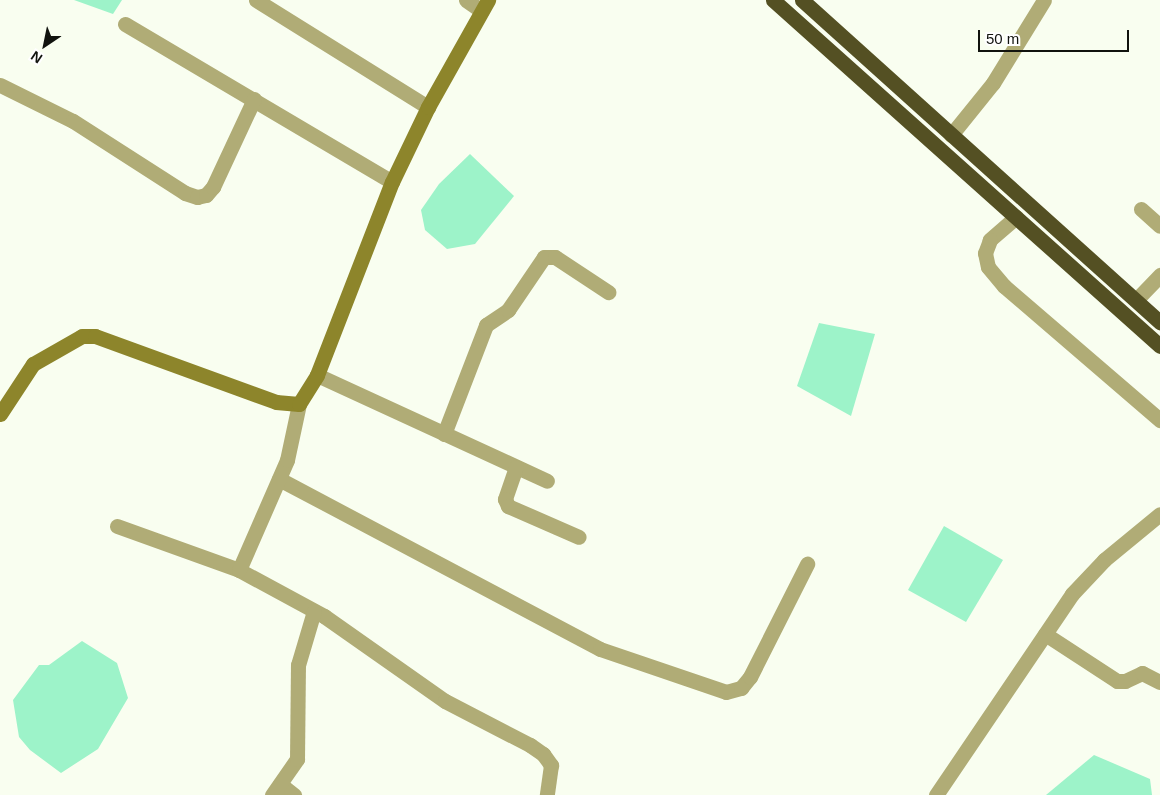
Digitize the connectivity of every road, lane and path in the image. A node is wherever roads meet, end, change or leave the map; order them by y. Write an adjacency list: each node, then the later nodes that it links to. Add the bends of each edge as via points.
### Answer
1 (256, 0): 10 (street)
2 (466, 0): 6 (street)
3 (773, 0): 14 (highway)
4 (802, 0): 11 (highway)
5 (1044, 0): 11 (street, via 993,83)
6 (485, 5): 10 (street)
7 (124, 24): 9 (street)
8 (0, 85): 9 (street, via 73,121 185,193 197,196 206,195 213,187)
9 (254, 99): 12 (street)
10 (428, 107): 12 (street)
11 (951, 135): 18 (highway)
12 (392, 182): 21 (street)
13 (1141, 209): 15 (street)
14 (1016, 217): 20 (highway); 24 (street, via 990,240 985,253 988,267 1004,286)
15 (1160, 226)
16 (1160, 275): 18 (street)
17 (608, 292): 25 (street, via 554,257 544,257 508,310 486,325)
18 (1136, 300): 19 (highway)
19 (1160, 322)
20 (1160, 346)
21 (316, 375): 22 (street); 25 (street)
22 (299, 404): 23 (street, via 276,402 95,336 82,336 70,339 33,364); 27 (street, via 291,445)
23 (0, 414)
24 (1160, 420)
25 (444, 434): 26 (street)
26 (516, 467): 28 (street); 31 (street, via 504,499 508,506)
27 (279, 479): 32 (street, via 600,649 726,692 741,688 750,677); 33 (street)
28 (547, 481)
29 (1160, 514): 35 (street, via 1086,577)
30 (117, 526): 33 (street)
31 (579, 538)
32 (807, 564)
33 (239, 570): 34 (street)
34 (314, 611): 37 (street, via 298,665 297,759); 39 (street, via 445,701 543,754 551,765)
35 (1045, 634): 36 (street, via 1117,680 1142,672); 40 (street)
36 (1160, 682)
37 (276, 790): 38 (street)
38 (294, 795)
39 (547, 795)
40 (936, 795)

